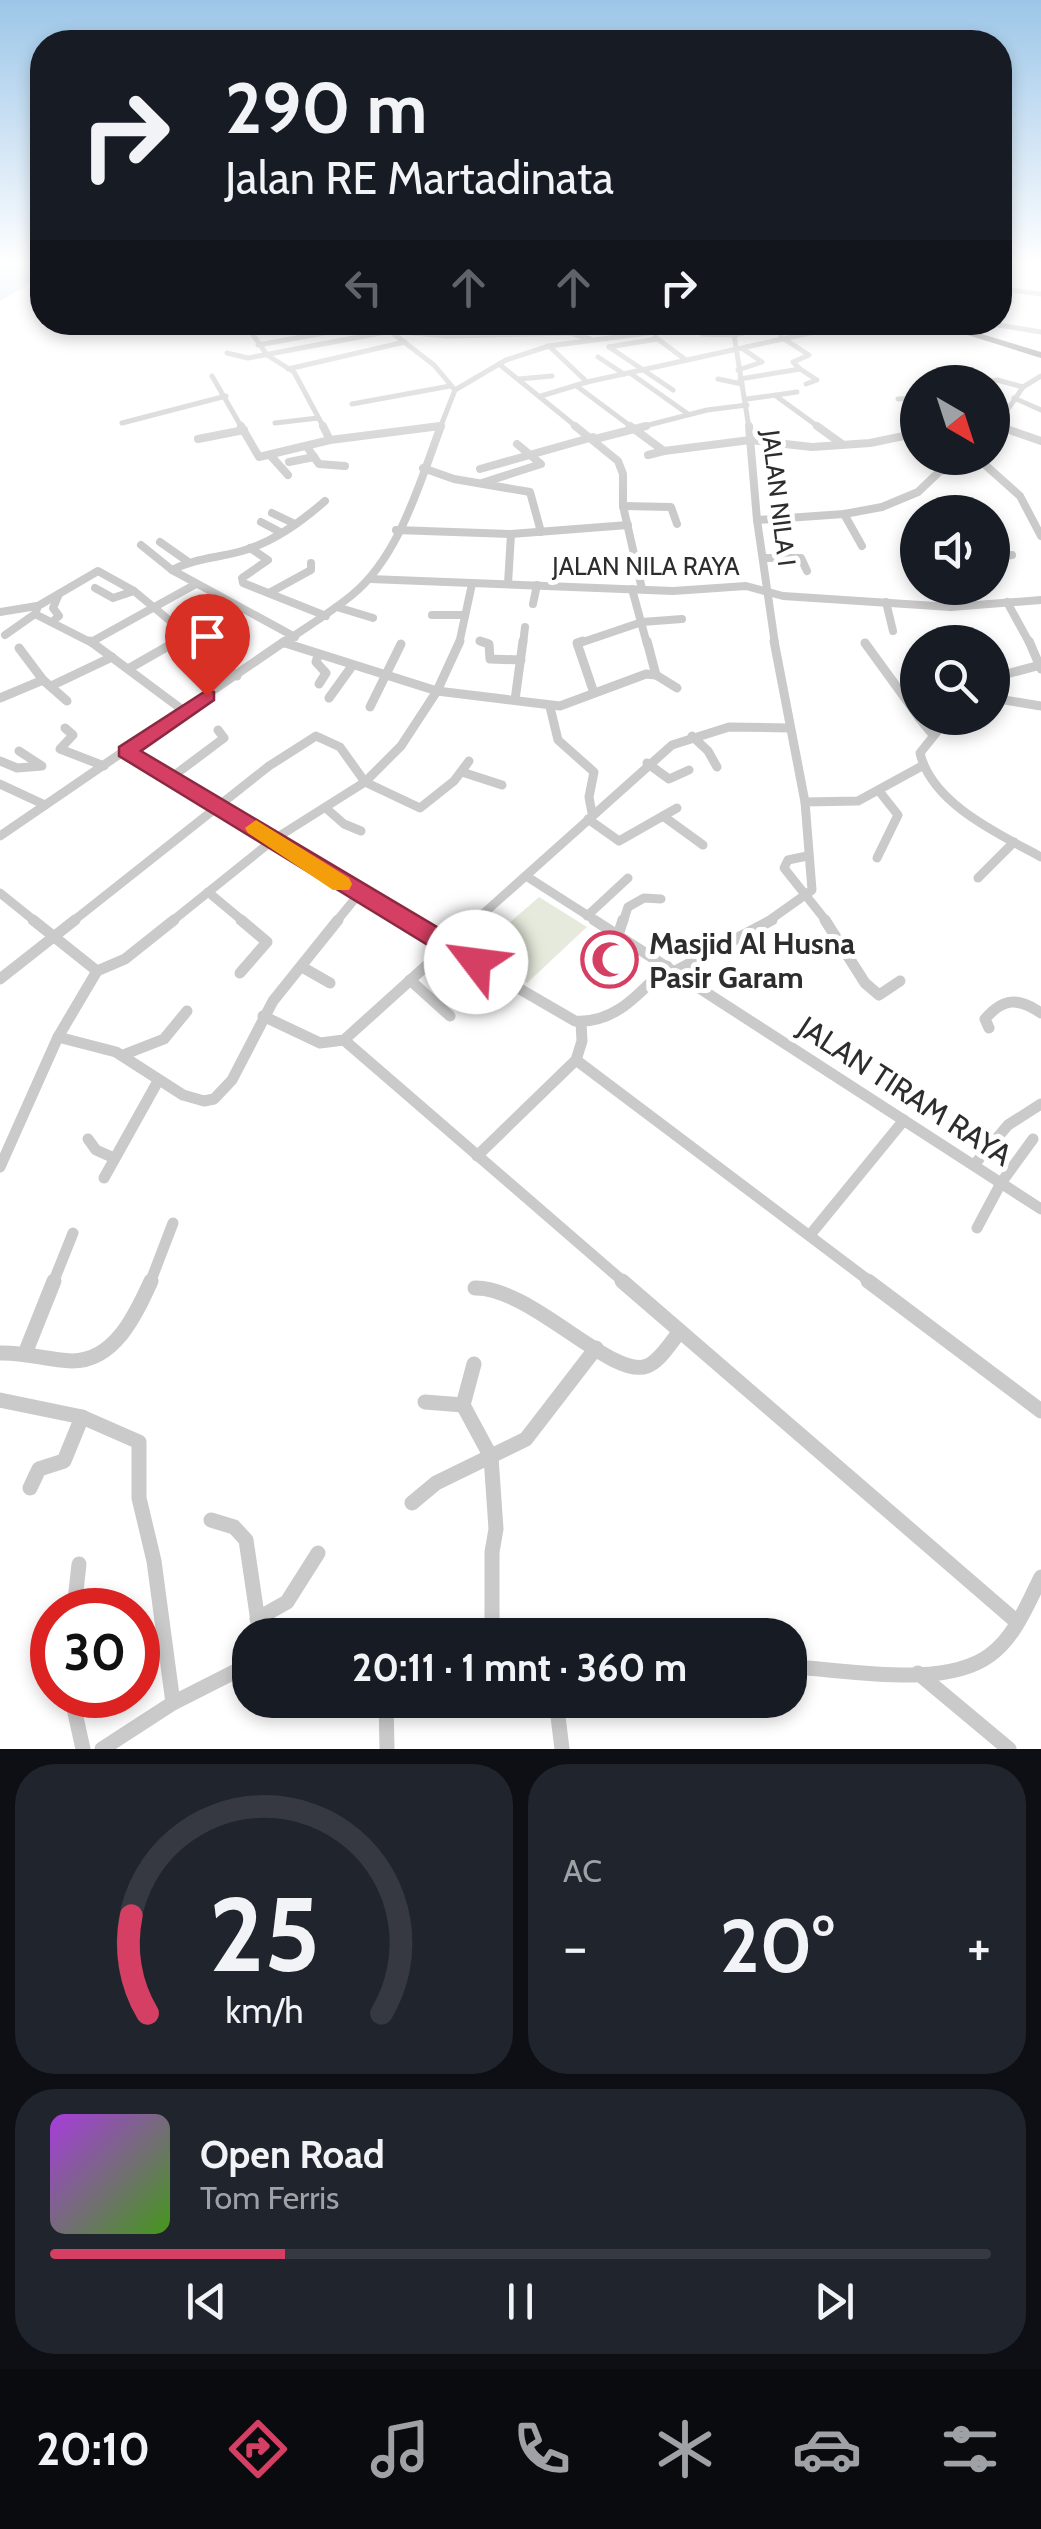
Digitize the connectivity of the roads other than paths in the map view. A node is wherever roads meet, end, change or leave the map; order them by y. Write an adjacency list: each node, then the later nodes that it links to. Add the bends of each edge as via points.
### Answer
1 (405, 342): 44 (street)
2 (266, 343): 15 (street)
3 (331, 343): 23 (street)
4 (402, 343): 28 (street)
5 (568, 343): 18 (street)
6 (592, 343): 19 (street)
7 (615, 343): 16 (street)
8 (633, 343): 16 (street)
9 (663, 343): 26 (street)
10 (735, 343): 20 (street)
11 (762, 343): 20 (street)
12 (790, 343): 30 (street, via 810,355 793,362)
13 (1004, 343): 22 (highway)
14 (1008, 343): 22 (highway)
15 (258, 344): 23 (street)
16 (617, 345): 29 (street, via 609,347)
17 (502, 346): 25 (street)
18 (549, 346): 25 (street); 38 (street)
19 (596, 347)
20 (736, 347): 26 (street); 31 (street, JALAN NILA I); 31 (street, via 762,362)
21 (227, 353): 23 (street)
22 (1041, 353)
23 (267, 354): 28 (street)
24 (598, 357): 32 (street)
25 (509, 358): 27 (street)
26 (684, 359): 29 (street)
27 (498, 364): 37 (street); 44 (street)
28 (287, 369): 57 (street, via 304,385)
29 (640, 369): 32 (street); 45 (street)
30 (800, 369): 39 (street); 40 (street, via 817,380)
31 (738, 370): 39 (street, JALAN NILA I)
32 (624, 373): 38 (street); 56 (street)
33 (212, 376): 48 (street)
34 (552, 376): 37 (street)
35 (1041, 376): 43 (street)
36 (718, 379): 39 (street)
37 (520, 380): 47 (street)
38 (585, 380): 42 (street)
39 (741, 382): 51 (street, JALAN NILA I)
40 (806, 384)
41 (1010, 384): 43 (street)
42 (578, 387): 47 (street); 63 (street)
43 (1022, 387): 50 (street)
44 (453, 388): 52 (street); 61 (street)
45 (673, 390)
46 (797, 392): 49 (street)
47 (538, 393): 66 (street)
48 (226, 396): 59 (street); 62 (street)
49 (776, 396): 51 (street); 73 (street)
50 (1014, 398): 53 (street); 55 (street)
51 (747, 402): 54 (street); 58 (street, JALAN NILA I)
52 (352, 404)
53 (1010, 404)
54 (728, 406): 56 (street); 58 (street)
55 (1041, 410)
56 (688, 414): 63 (street)
57 (318, 418): 60 (street); 68 (street)
58 (749, 419): 69 (street, JALAN NILA I)
59 (122, 422)
60 (275, 423)
61 (440, 426): 68 (street); 84 (street)
62 (244, 430): 67 (street); 78 (street, via 259,456)
63 (634, 430): 66 (street); 76 (street)
64 (1010, 433): 70 (street)
65 (900, 437): 73 (street)
66 (594, 438): 77 (street); 92 (street, via 618,461)
67 (198, 439)
68 (330, 440): 74 (street)
69 (750, 440): 75 (street); 76 (street); 95 (street, JALAN NILA I)
70 (1041, 441)
71 (269, 444): 78 (street)
72 (518, 444): 77 (street)
73 (842, 444): 75 (street)
74 (308, 446): 78 (street); 80 (street)
75 (812, 447): 81 (street)
76 (664, 451): 79 (street)
77 (532, 453): 85 (street); 89 (street, via 542,464)
78 (272, 455): 86 (street)
79 (648, 455)
80 (314, 457): 82 (street); 83 (street, via 320,465)
81 (816, 458)
82 (289, 462)
83 (345, 466)
84 (424, 466): 89 (street); 101 (street)
85 (480, 469)
86 (288, 475)
87 (933, 475): 90 (street); 94 (street, via 918,492)
88 (998, 475): 100 (street)
89 (483, 483): 103 (street, via 530,492)
90 (915, 484)
91 (325, 500): 97 (street)
92 (623, 506): 98 (street, via 671,507); 99 (street)
93 (272, 513): 97 (street)
94 (846, 514): 95 (street); 108 (street)
95 (757, 520): 110 (street, JALAN NILA I)
96 (261, 522): 102 (street)
97 (296, 524): 102 (street)
98 (677, 524)
99 (628, 525): 103 (street); 121 (street)
100 (1039, 526): 105 (street)
101 (396, 530): 104 (street); 115 (street)
102 (280, 532): 109 (street)
103 (540, 532): 104 (street)
104 (512, 534): 118 (street)
105 (1041, 536)
106 (160, 542): 111 (street)
107 (141, 545): 113 (street)
108 (862, 546)
109 (250, 548): 111 (street); 125 (street, via 267,562 241,580)
110 (765, 558): 114 (street, via 803,559); 123 (street, JALAN NILA I)
111 (187, 561): 113 (street)
112 (312, 563): 125 (street)
113 (172, 570): 116 (street)
114 (807, 571)
115 (370, 579): 117 (street, JALAN NILA RAYA); 133 (street)
116 (196, 584): 132 (street); 148 (street)
117 (472, 584): 118 (street, JALAN NILA RAYA); 137 (street)
118 (508, 584): 119 (street, JALAN NILA RAYA)
119 (537, 586): 121 (street, JALAN NILA RAYA); 129 (street)
120 (95, 588): 122 (street, via 113,598)
121 (637, 589): 123 (street, JALAN NILA RAYA, via 746,586); 143 (street)
122 (134, 591): 124 (street, via 101,570); 132 (street)
123 (770, 593): 127 (street, JALAN NILA RAYA); 181 (street, JALAN NILA I)
124 (58, 594): 135 (street); 142 (street)
125 (269, 594): 138 (street)
126 (1041, 600): 128 (street, JALAN NILA RAYA)
127 (886, 602): 134 (street, JALAN NILA RAYA); 145 (street)
128 (1010, 602)
129 (533, 604)
130 (972, 605): 134 (street, JALAN NILA RAYA)
131 (1008, 605): 159 (street)
132 (152, 607): 146 (street); 149 (street)
133 (337, 607): 138 (street); 140 (street)
134 (950, 607)
135 (36, 610): 136 (street); 142 (street); 147 (street)
136 (0, 612)
137 (465, 615): 139 (street); 168 (street, via 457,653)
138 (326, 616): 148 (street)
139 (432, 616)
140 (373, 618)
141 (682, 619): 143 (street)
142 (53, 621): 149 (street)
143 (642, 622): 161 (street); 170 (street, via 576,644)
144 (525, 627): 157 (street)
145 (893, 632)
146 (187, 634): 160 (street); 163 (street)
147 (5, 635)
148 (295, 636): 152 (street)
149 (93, 641): 156 (street)
150 (480, 642): 157 (street, via 489,644 490,659)
151 (865, 643): 169 (street)
152 (285, 644): 155 (street); 163 (street)
153 (401, 644): 164 (street)
154 (19, 648): 165 (street)
155 (318, 656): 158 (street); 166 (street, via 326,673)
156 (112, 657): 160 (street); 165 (street)
157 (521, 660): 173 (street)
158 (352, 666): 164 (street); 172 (street)
159 (1040, 666): 162 (street)
160 (128, 669): 179 (street)
161 (656, 674): 167 (street); 170 (street)
162 (1010, 674)
163 (237, 676): 179 (street)
164 (382, 676): 168 (street); 176 (street)
165 (47, 683): 171 (street); 174 (street)
166 (319, 684)
167 (677, 688)
168 (438, 691): 173 (street); 196 (street)
169 (900, 692)
170 (594, 693): 178 (street)
171 (0, 698)
172 (329, 698)
173 (515, 700): 178 (street)
174 (68, 701)
175 (1010, 701): 177 (street)
176 (370, 706)
177 (1041, 706)
178 (550, 707): 205 (street, via 562,746 594,772)
179 (184, 711): 185 (street)
180 (65, 728): 190 (street, via 73,735 60,749)
181 (790, 728): 184 (street, via 740,726); 200 (street, JALAN NILA I)
182 (218, 730): 195 (street, via 224,738)
183 (933, 735): 191 (street, via 920,753)
184 (692, 736): 189 (street, via 662,748); 192 (street)
185 (126, 751): 190 (street); 195 (street)
186 (19, 752): 188 (street, via 42,766)
187 (469, 760): 194 (street)
188 (0, 761)
189 (648, 764): 193 (street, via 669,778); 205 (street)
190 (104, 766): 201 (street)
191 (922, 766): 199 (street); 210 (street, via 945,793)
192 (717, 767)
193 (689, 770)
194 (462, 772): 196 (street, via 420,808); 198 (street)
195 (172, 777): 202 (street)
196 (365, 782): 202 (street, via 340,748 318,735); 204 (street)
197 (0, 784): 201 (street)
198 (502, 785)
199 (878, 790): 200 (street, via 850,802); 213 (street, via 898,816)
200 (805, 802): 212 (street, JALAN NILA I)
201 (45, 806): 208 (street)
202 (221, 807): 209 (street); 225 (street)
203 (678, 808): 206 (street)
204 (328, 809): 207 (street); 209 (street)
205 (590, 816): 206 (street, via 616,841); 215 (street)
206 (663, 816): 211 (street)
207 (361, 830)
208 (0, 836)
209 (273, 840): 218 (street); 220 (street)
210 (1014, 842): 214 (street); 217 (street)
211 (703, 846)
212 (807, 856): 221 (street, JALAN NILA I); 221 (street, via 788,860 784,868)
213 (877, 858)
214 (1041, 858)
215 (526, 876): 223 (street, JALAN TIRAM RAYA); 226 (street)
216 (628, 878): 223 (street)
217 (978, 878)
218 (208, 892): 229 (street, via 125,959); 230 (street, via 267,942)
219 (0, 893): 225 (street)
220 (358, 895): 226 (street); 227 (street)
221 (808, 898): 228 (street); 233 (street, via 872,991 881,994)
222 (661, 899): 224 (street, via 628,906)
223 (587, 916): 224 (street, JALAN TIRAM RAYA)
224 (618, 935): 228 (street, JALAN TIRAM RAYA)
225 (50, 936): 229 (street); 231 (street)
226 (448, 946): 232 (street); 240 (street)
227 (302, 967): 234 (street); 237 (street)
228 (671, 968): 239 (street); 249 (street, JALAN TIRAM RAYA)
229 (97, 971): 242 (street)
230 (240, 972)
231 (0, 979)
232 (410, 980): 238 (street); 243 (street)
233 (900, 981)
234 (330, 983)
235 (187, 1011): 245 (street, via 164,1038)
236 (1041, 1013): 241 (street, via 1006,999 986,1019)
237 (263, 1016): 243 (street, via 320,1043); 247 (street, via 230,1083 212,1100)
238 (450, 1016)
239 (603, 1022): 240 (street); 244 (street)
240 (581, 1023): 244 (street)
241 (989, 1028)
242 (58, 1037): 245 (street); 255 (street)
243 (344, 1040): 252 (street)
244 (582, 1041): 246 (street)
245 (123, 1055): 247 (street)
246 (576, 1060): 252 (street); 262 (street)
247 (158, 1081): 253 (street)
248 (1041, 1104): 254 (street, via 1008,1125)
249 (904, 1120): 254 (street, JALAN TIRAM RAYA); 262 (street)
250 (88, 1139): 253 (street)
251 (1033, 1139): 257 (street)
252 (477, 1156): 264 (street)
253 (114, 1158): 256 (street)
254 (974, 1165): 257 (street, JALAN TIRAM RAYA)
255 (0, 1167)
256 (104, 1178)
257 (1001, 1183): 258 (street, JALAN TIRAM RAYA); 260 (street)
258 (1041, 1210)
259 (174, 1223): 266 (street, via 140,1312 101,1352 78,1361)
260 (977, 1228)
261 (72, 1233): 266 (street)
262 (810, 1235): 272 (street)
263 (475, 1288): 265 (street, via 514,1295)
264 (679, 1332): 265 (street, via 644,1368); 285 (street)
265 (596, 1348): 274 (street, via 526,1439)
266 (26, 1351): 267 (street)
267 (0, 1354)
268 (474, 1364): 271 (street)
269 (0, 1400): 273 (street)
270 (425, 1402): 271 (street)
271 (464, 1405): 274 (street)
272 (1041, 1411)
273 (82, 1418): 275 (street, via 64,1464 39,1469); 289 (street, via 133,1436 142,1448 140,1498)
274 (491, 1457): 276 (street, via 436,1483); 284 (street)
275 (30, 1488)
276 (412, 1503)
277 (211, 1520): 282 (street, via 234,1527 246,1540)
278 (318, 1554): 283 (street)
279 (79, 1564): 281 (street)
280 (1041, 1576): 285 (street)
281 (76, 1588)
282 (257, 1618)
283 (268, 1618)
284 (492, 1618)
285 (1017, 1622): 287 (street, via 978,1664)
286 (807, 1668): 287 (street)
287 (918, 1672): 297 (street)
288 (232, 1673): 289 (street)
289 (174, 1703): 294 (street)
290 (75, 1718): 293 (street)
291 (386, 1718): 295 (street)
292 (558, 1718): 296 (street)
293 (82, 1749)
294 (102, 1749)
295 (387, 1749)
296 (562, 1749)
297 (1008, 1749)

